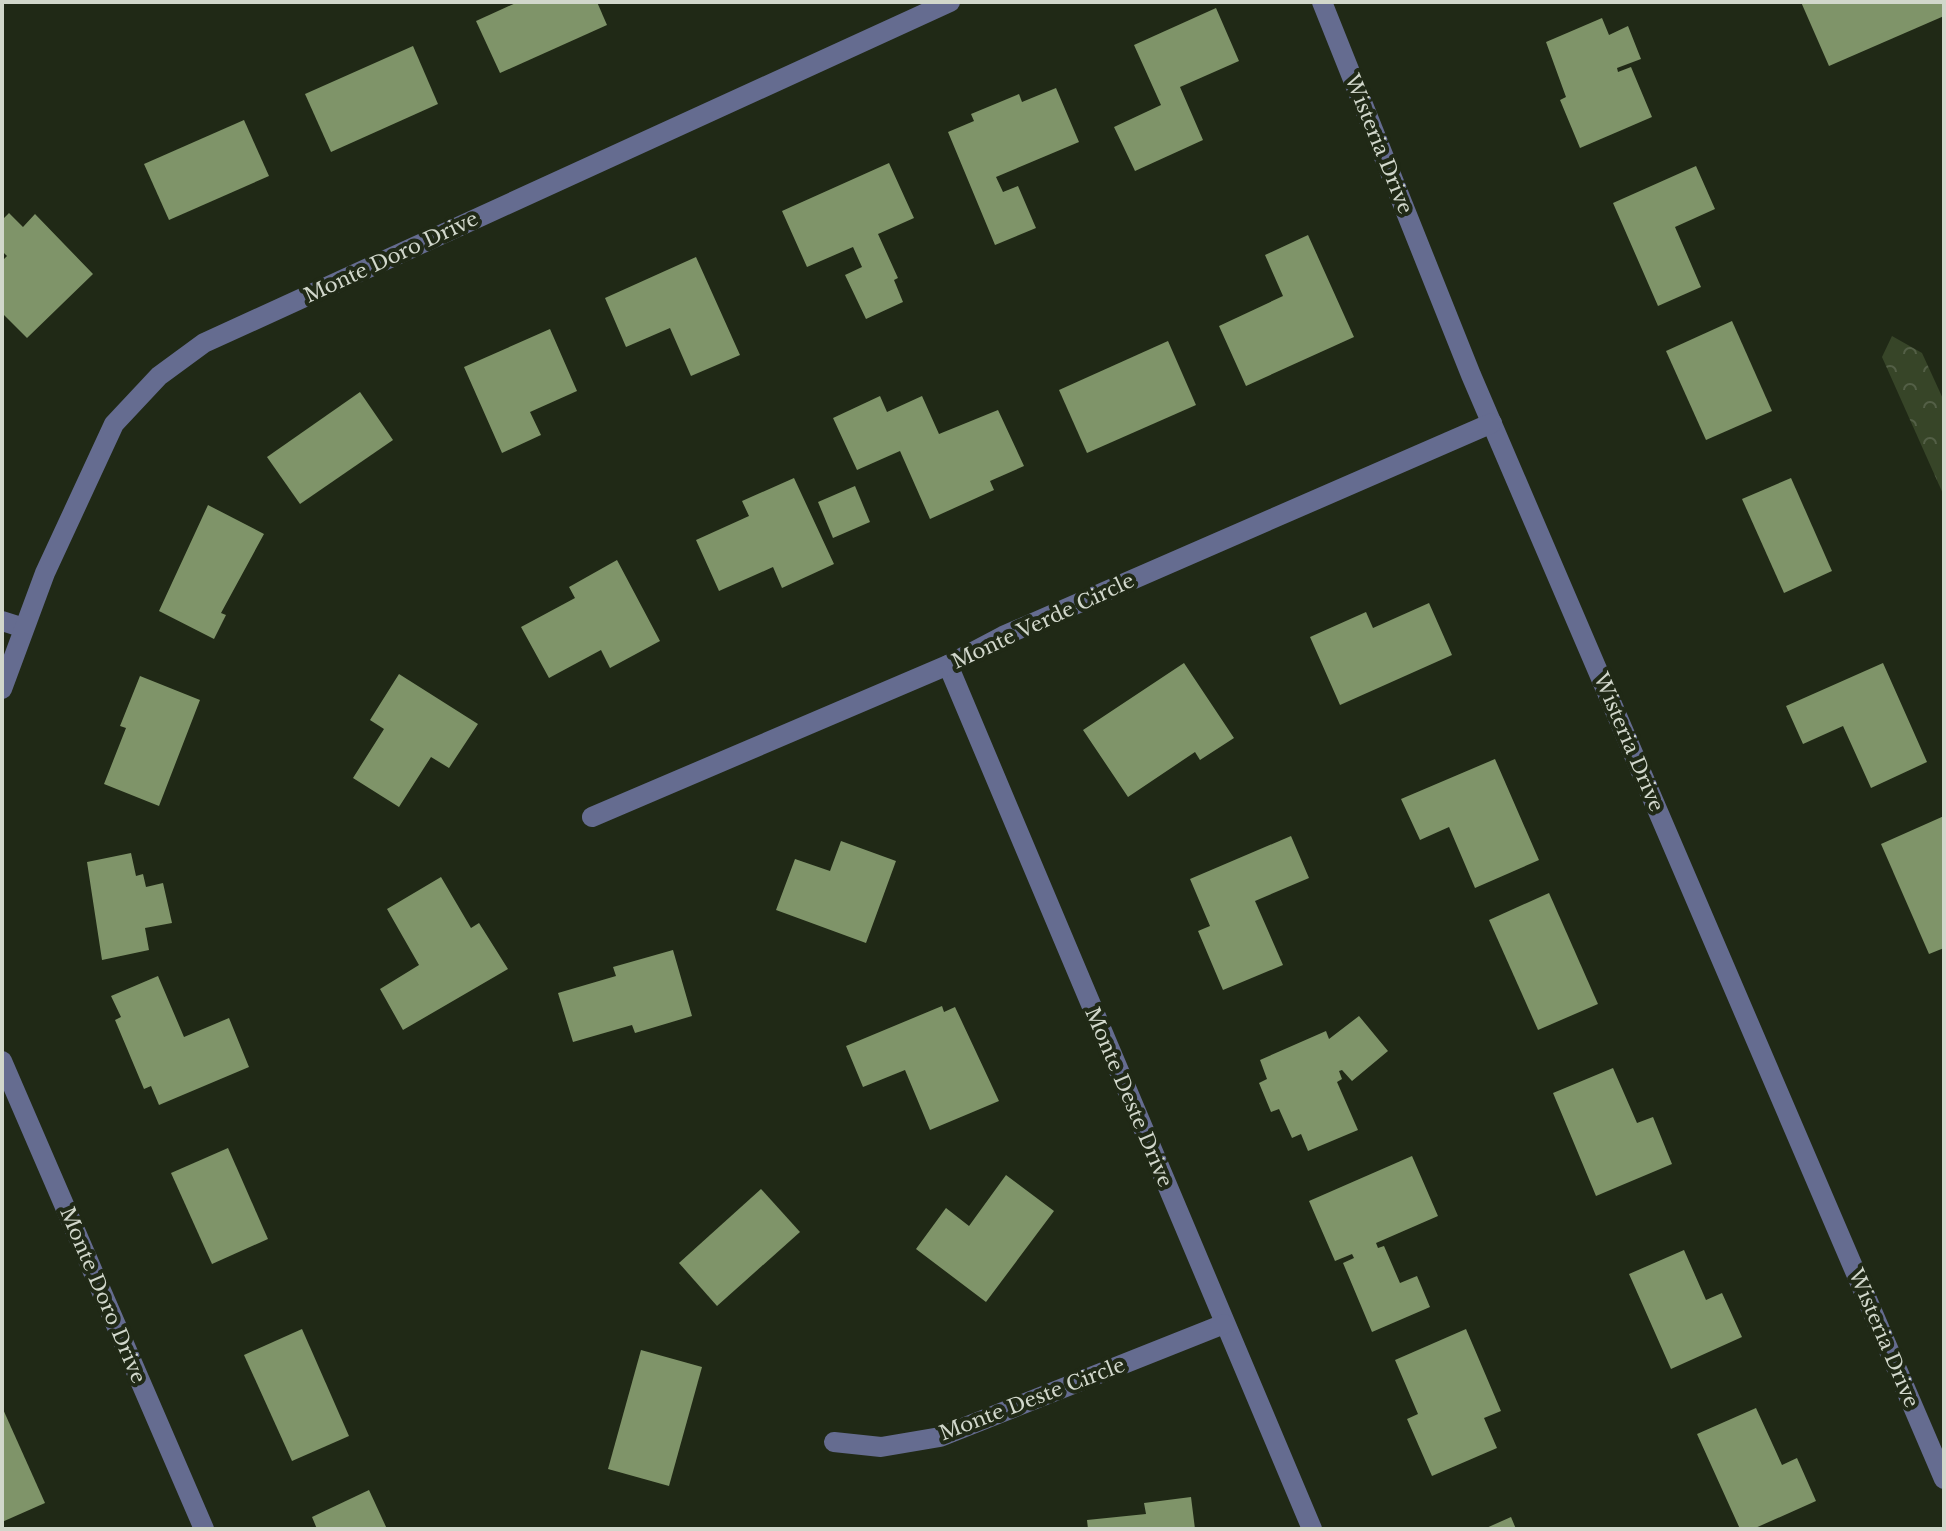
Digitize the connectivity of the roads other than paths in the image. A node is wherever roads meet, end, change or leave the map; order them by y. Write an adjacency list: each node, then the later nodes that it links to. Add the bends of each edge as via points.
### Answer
1 (950, 2): 5 (street, Monte Doro Drive, via 204,343 159,376 114,424)
2 (1322, 2): 3 (street, Wisteria Drive)
3 (1492, 423): 6 (street, Monte Verde Circle, via 1003,636); 12 (street, Wisteria Drive)
4 (2, 621): 5 (street)
5 (24, 628): 7 (street, Monte Doro Drive)
6 (948, 665): 8 (street, Monte Verde Circle); 10 (street, Monte Deste Drive)
7 (2, 689)
8 (592, 817)
9 (2, 1061): 13 (street, Monte Doro Drive)
10 (1224, 1324): 11 (street, Monte Deste Circle, via 940,1437 881,1447); 14 (street, Monte Deste Drive)
11 (834, 1442)
12 (1944, 1479)
13 (204, 1529)
14 (1312, 1529)

